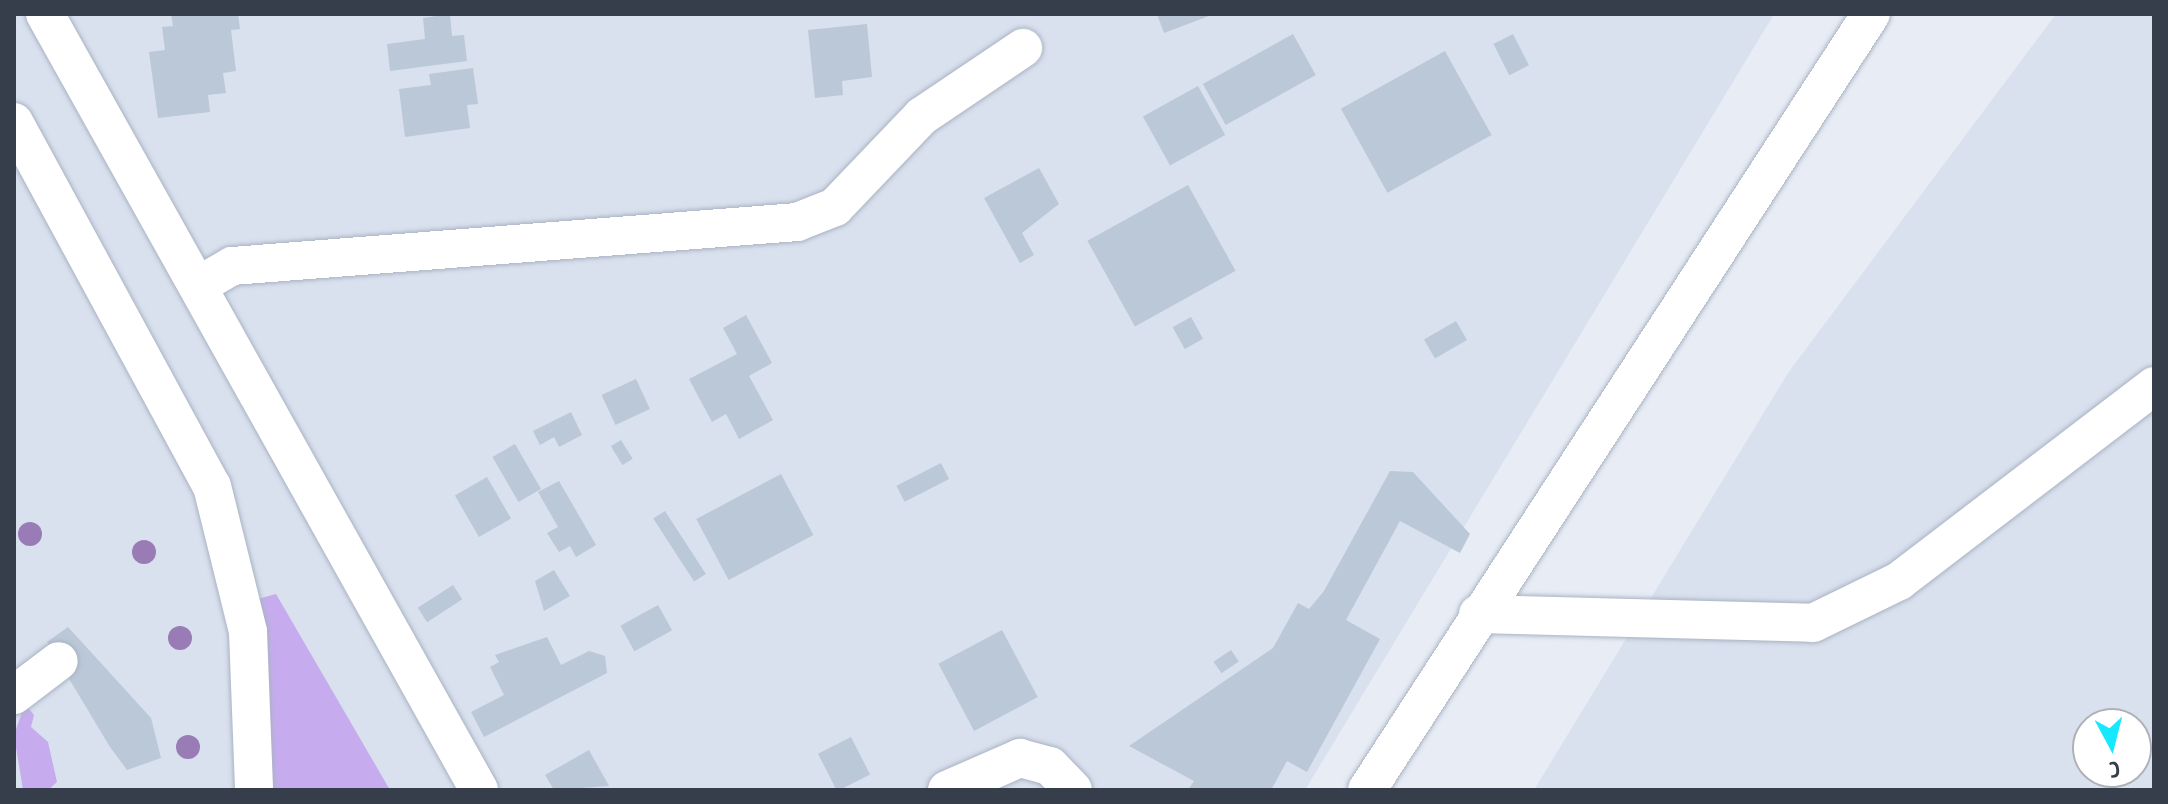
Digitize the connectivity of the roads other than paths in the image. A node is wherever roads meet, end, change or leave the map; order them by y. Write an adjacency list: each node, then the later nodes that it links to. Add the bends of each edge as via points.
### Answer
1 (45, 14): 5 (street)
2 (1871, 14): 7 (street)
3 (1023, 48): 5 (street, via 922,116 835,207 797,222 232,266)
4 (14, 122): 10 (street, via 212,486 248,632)
5 (201, 284): 11 (street)
6 (2154, 386): 7 (street, via 1899,581 1813,623)
7 (1478, 614): 14 (street)
8 (59, 661): 9 (street)
9 (14, 695)
10 (254, 790)
11 (479, 790)
12 (947, 790): 13 (street, via 1020,758 1050,766)
13 (1073, 790)
14 (1367, 790)

